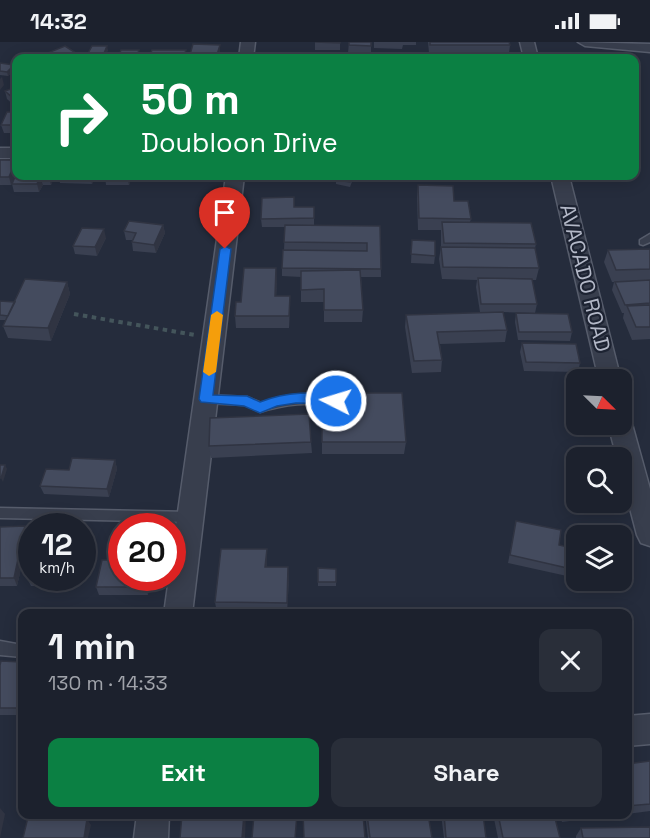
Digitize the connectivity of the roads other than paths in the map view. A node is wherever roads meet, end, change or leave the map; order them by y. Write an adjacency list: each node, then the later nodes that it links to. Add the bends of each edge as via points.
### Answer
1 (585, 42): 2 (street)
2 (650, 48)
3 (234, 180): 6 (street)
4 (561, 180): 5 (street, AVACADO ROAD)
5 (606, 369)
6 (206, 399): 7 (lane, via 247,401 260,408 275,401 296,399); 10 (street)
7 (336, 401)
8 (624, 435): 11 (street)
9 (0, 513): 10 (lane)
10 (190, 517): 12 (street)
11 (650, 535)
12 (179, 609)
13 (0, 648): 14 (lane)
14 (18, 650)
15 (650, 729): 16 (street)
16 (632, 731)
17 (153, 819): 18 (street)
18 (151, 838)

